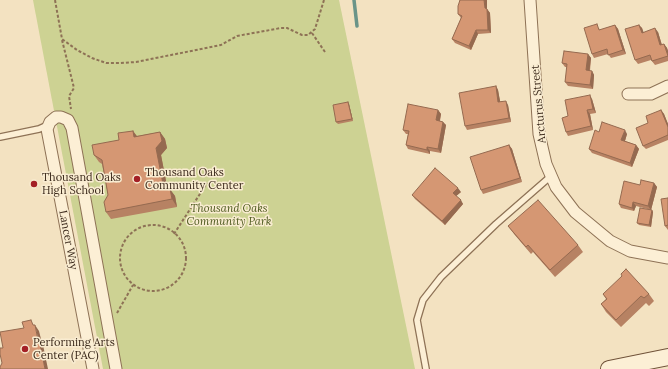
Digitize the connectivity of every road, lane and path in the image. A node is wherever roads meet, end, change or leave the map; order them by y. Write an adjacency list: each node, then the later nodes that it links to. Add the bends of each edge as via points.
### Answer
1 (55, 0): 5 (path)
2 (324, 0): 4 (path)
3 (530, 0): 12 (street, Arcturus Street, via 539,134 546,164)
4 (312, 32): 5 (path, via 302,35 281,28 237,36 221,45 120,63 106,63 92,58); 6 (path)
5 (62, 39): 9 (path, via 74,88 69,96)
6 (325, 52)
7 (668, 86): 8 (street, via 651,94)
8 (628, 94)
9 (72, 115)
10 (48, 125): 11 (lane); 17 (street, via 53,119 61,117 68,120 72,128); 19 (street, Lancer Way)
11 (0, 137)
12 (552, 176): 15 (street, Arcturus Street, via 564,200 610,241 630,251); 21 (lane, via 496,224 441,277 423,300 418,320)
13 (207, 183): 14 (path)
14 (174, 234): 16 (path, via 182,244 185,257 179,278 170,287 157,291 144,290); 16 (path, via 160,226 150,226 136,230 128,237 122,246 120,261 125,275)
15 (668, 258)
16 (133, 285): 17 (path)
17 (108, 327): 20 (street)
18 (668, 358): 22 (main road)
19 (93, 369)
20 (116, 369)
21 (426, 369)
22 (609, 369)

